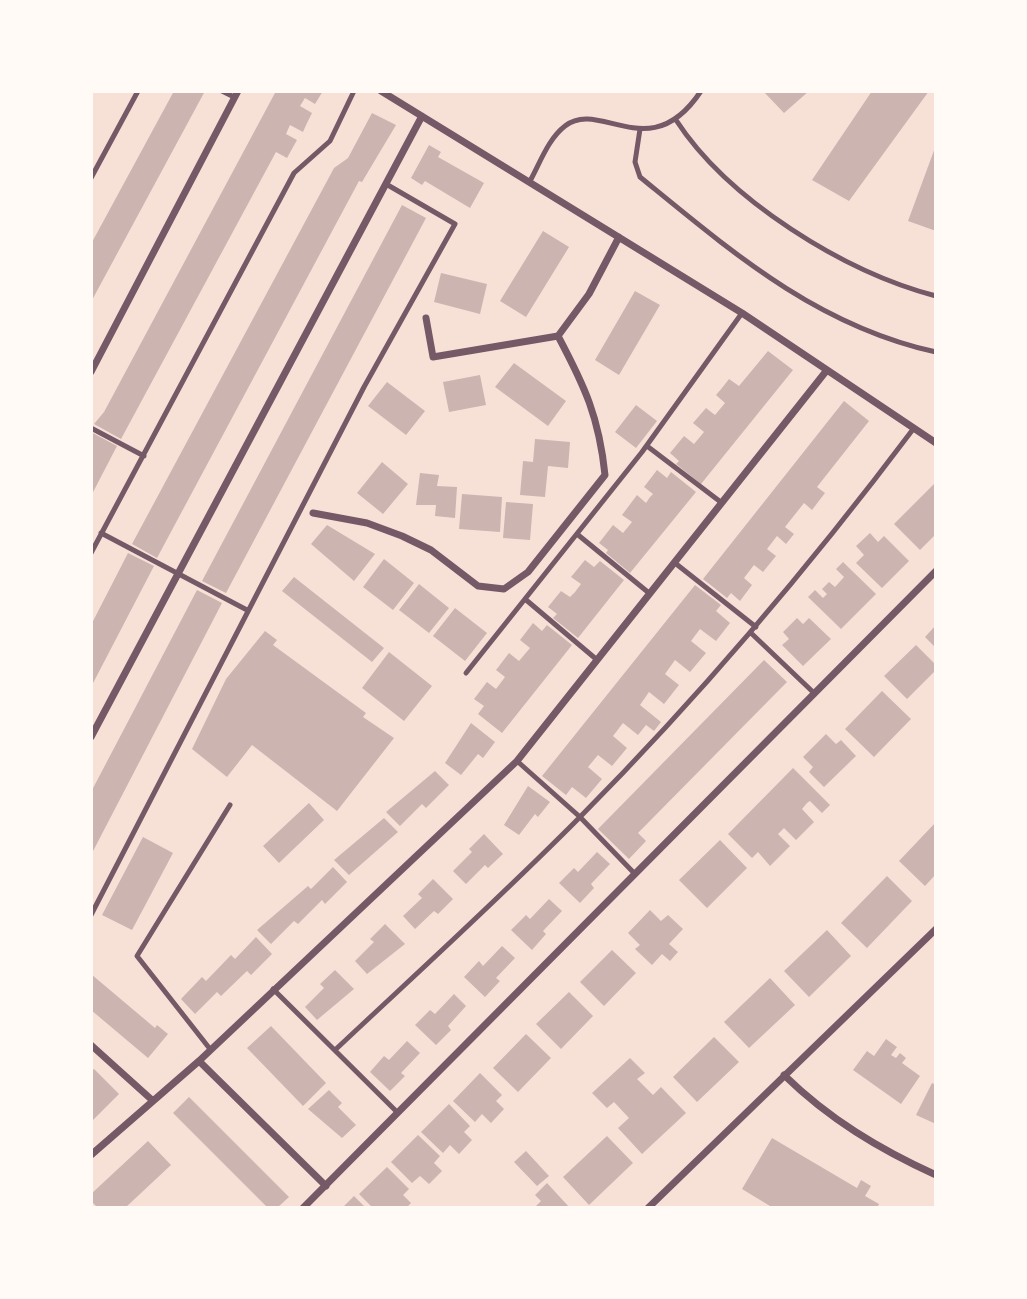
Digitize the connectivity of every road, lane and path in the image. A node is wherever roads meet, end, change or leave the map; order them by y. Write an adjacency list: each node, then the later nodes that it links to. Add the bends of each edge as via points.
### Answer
1 (138, 91): 10 (lane)
2 (222, 91): 6 (lane)
3 (355, 91): 25 (lane, via 330,141 294,173)
4 (381, 91): 7 (street)
5 (701, 91): 8 (lane)
6 (236, 94): 20 (street)
7 (422, 116): 11 (street); 12 (street)
8 (676, 120): 9 (lane); 14 (lane, via 727,182 809,240 871,274)
9 (640, 129): 11 (lane, via 582,120 567,124 554,136); 18 (lane, via 635,162 640,177 715,239 821,311)
10 (91, 178)
11 (530, 181): 13 (street)
12 (386, 184): 33 (street); 36 (lane, via 455,224)
13 (620, 237): 15 (street); 17 (street, via 589,294)
14 (936, 296)
15 (742, 313): 19 (street); 24 (lane)
16 (426, 318): 17 (street, via 433,357)
17 (558, 336): 27 (street, via 593,405 605,475 528,572 504,589 478,586 430,550 402,536 367,523)
18 (936, 352)
19 (827, 370): 22 (street); 26 (street)
20 (91, 372)
21 (91, 428): 25 (lane)
22 (914, 428): 23 (street); 37 (lane, via 828,542)
23 (936, 443)
24 (647, 446): 26 (lane); 29 (lane)
25 (144, 456): 28 (lane)
26 (723, 504): 31 (street)
27 (313, 513)
28 (101, 533): 30 (lane); 33 (lane)
29 (577, 534): 34 (lane); 35 (lane)
30 (91, 553)
31 (674, 563): 34 (street); 37 (lane)
32 (936, 571): 41 (street)
33 (176, 573): 36 (lane); 42 (street)
34 (649, 593): 39 (street)
35 (525, 599): 39 (lane); 40 (lane)
36 (247, 610): 47 (lane)
37 (756, 627): 38 (lane)
38 (751, 633): 41 (lane); 45 (lane)
39 (596, 659): 43 (street)
40 (466, 673)
41 (814, 693): 46 (street)
42 (91, 737)
43 (517, 761): 45 (lane); 49 (street)
44 (230, 805): 51 (lane, via 137,956)
45 (580, 817): 46 (lane); 52 (lane)
46 (634, 873): 56 (street)
47 (91, 915)
48 (936, 929): 54 (street)
49 (273, 989): 51 (street); 52 (lane)
50 (91, 1045): 55 (street)
51 (210, 1049): 53 (street)
52 (335, 1050): 56 (lane)
53 (198, 1061): 55 (street); 59 (street)
54 (785, 1075): 58 (street, via 865,1140); 61 (street)
55 (152, 1100): 57 (street)
56 (398, 1112): 59 (street)
57 (91, 1155)
58 (936, 1175)
59 (326, 1186): 60 (street)
60 (303, 1208)
61 (648, 1208)

